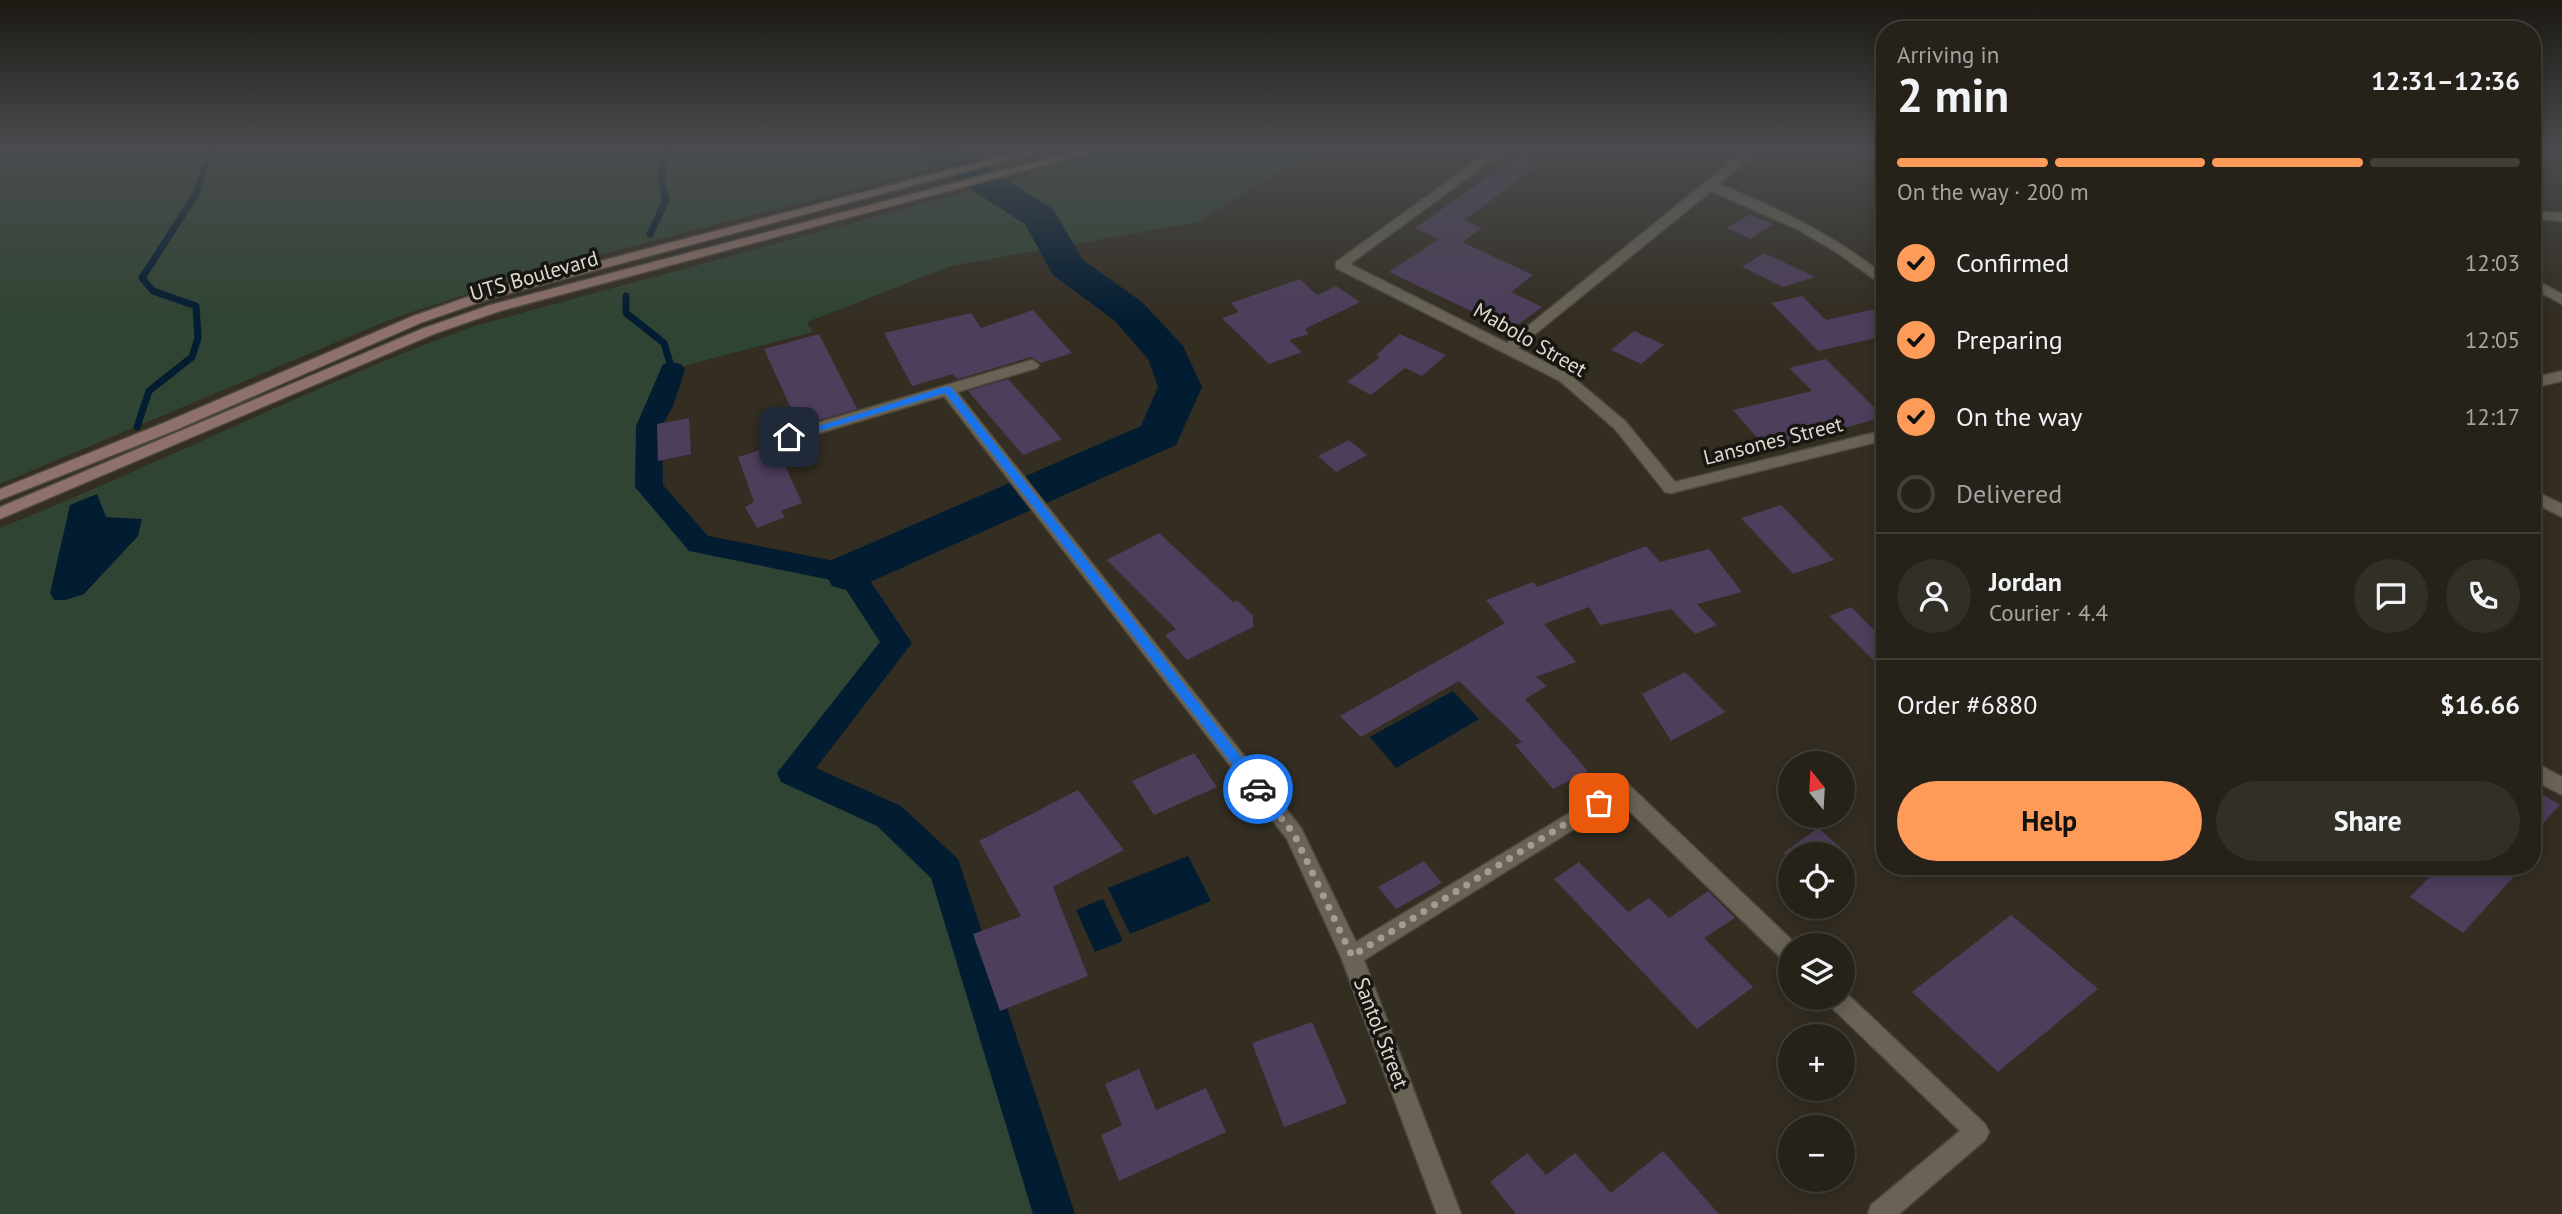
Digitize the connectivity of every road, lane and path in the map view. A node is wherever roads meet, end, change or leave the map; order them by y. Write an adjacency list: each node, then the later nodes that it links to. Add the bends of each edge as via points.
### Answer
1 (830, 205): 19 (main road, UTS Boulevard, via 487,295 418,319)
2 (888, 205): 22 (main road, UTS Boulevard, via 495,308 356,361)
3 (1424, 205): 11 (street, Mabolo Street, via 1341,265)
4 (1685, 205): 11 (street)
5 (1758, 205): 8 (street, via 1837,244)
6 (2541, 216): 7 (street)
7 (2562, 217)
8 (1876, 276)
9 (2541, 287): 10 (street)
10 (2562, 300)
11 (1509, 348): 18 (street, Mabolo Street, via 1565,378 1620,425)
12 (1031, 365): 15 (street)
13 (2562, 376): 14 (street)
14 (2541, 381)
15 (947, 390): 16 (street); 26 (street, Santol Street, via 1294,834)
16 (789, 437)
17 (1876, 437): 18 (street, Lansones Street)
18 (1671, 488)
19 (0, 495)
20 (2541, 500): 21 (street)
21 (2562, 511)
22 (0, 513)
23 (2541, 774): 24 (street)
24 (2562, 787)
25 (1778, 940): 26 (street, via 1621,790)
26 (1352, 956): 28 (street, Santol Street)
27 (1850, 1010): 29 (street, via 1977,1132)
28 (1449, 1214)
29 (1880, 1214)

